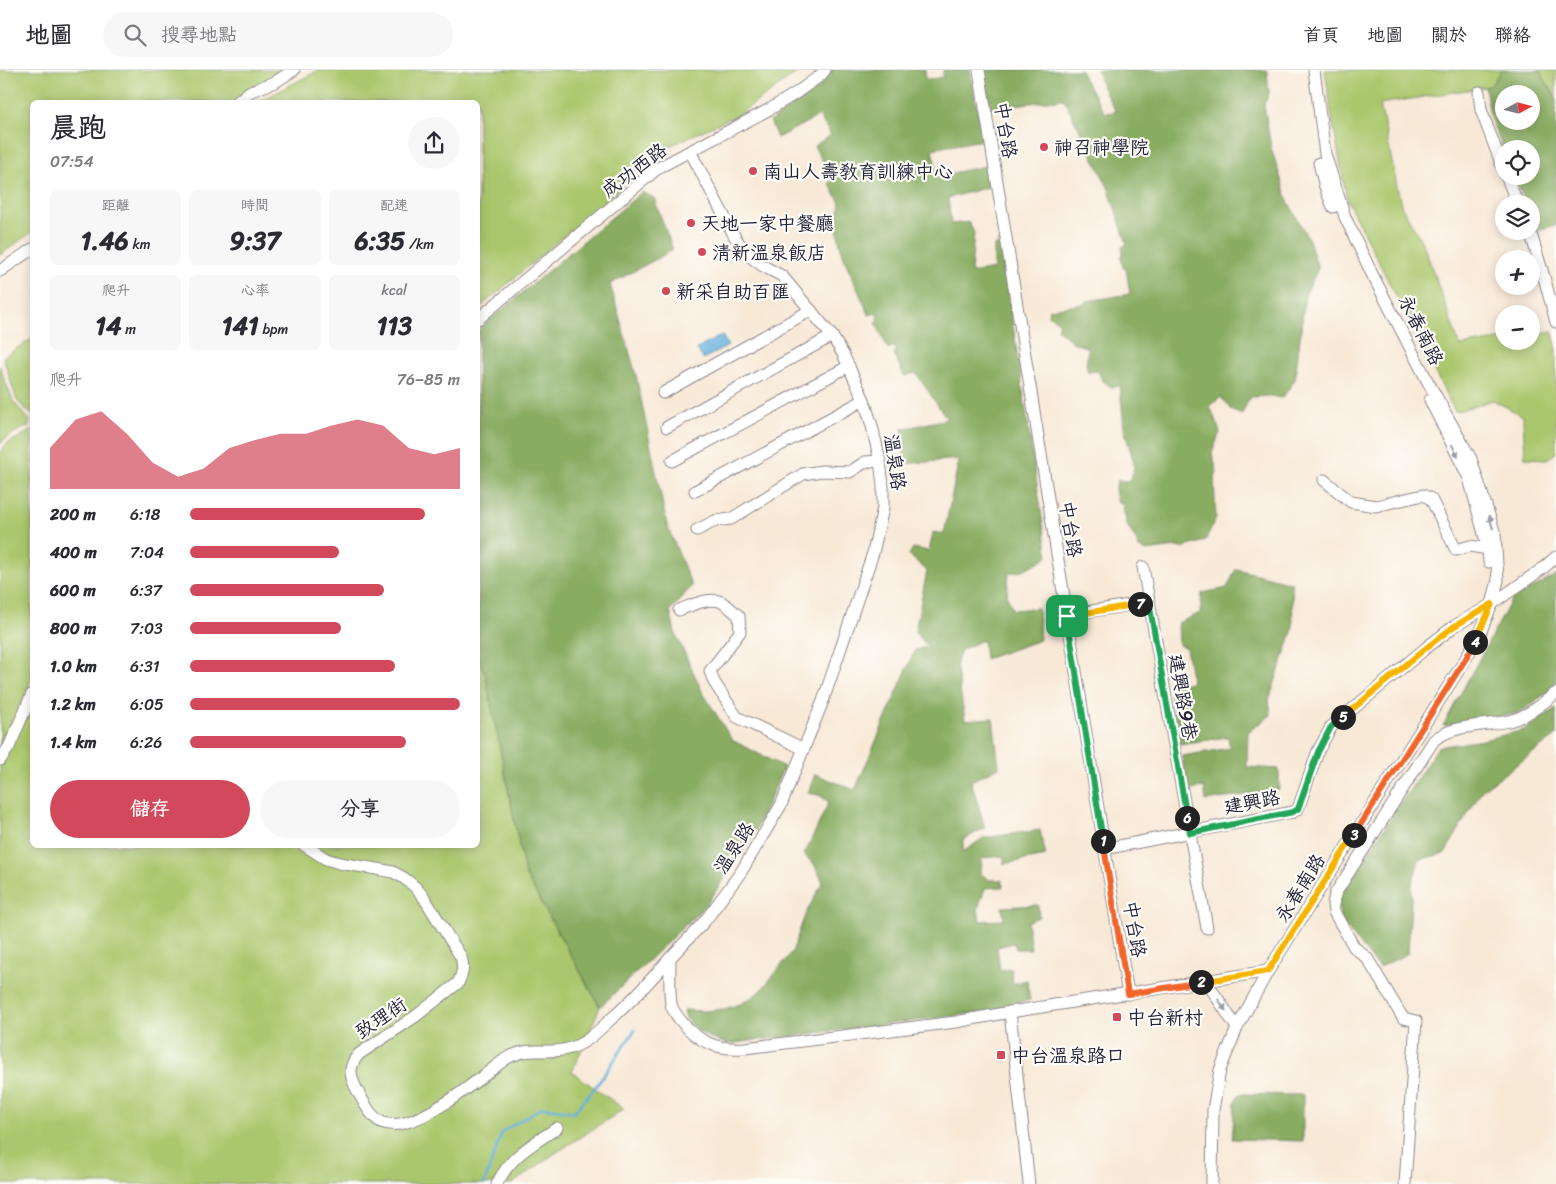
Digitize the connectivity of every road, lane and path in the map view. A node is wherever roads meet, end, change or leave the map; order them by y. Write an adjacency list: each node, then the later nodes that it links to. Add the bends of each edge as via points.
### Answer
1 (294, 70): 7 (street)
2 (825, 70): 9 (street, 成功西路, via 770,109)
3 (979, 70): 34 (street, 中台路)
4 (1306, 70): 10 (street, 永春南路)
5 (1314, 70): 10 (street, 永春南路)
6 (1479, 92): 8 (street, via 1481,110)
7 (240, 100)
8 (1495, 147)
9 (690, 151): 15 (street, 溫泉路, via 736,239 748,255 782,276); 16 (street, 成功西路, via 658,168)
10 (1321, 154): 11 (street, 永春南路)
11 (1341, 219): 28 (street, 永春南路, one-way to 28, via 1469,478); 32 (street, 永春南路, one-way to 11, via 1498,580 1495,534 1471,459)
12 (1533, 240): 17 (street)
13 (30, 250): 14 (street)
14 (0, 271)
15 (811, 310): 18 (street, 溫泉路); 20 (street)
16 (480, 317)
17 (1556, 322)
18 (832, 336): 19 (street, 溫泉路); 22 (street)
19 (849, 366): 21 (street, 溫泉路); 23 (street)
20 (663, 394)
21 (864, 400): 24 (street, 溫泉路); 26 (street)
22 (667, 427)
23 (672, 461)
24 (880, 461): 27 (street, via 865,462 850,472 803,474 731,519 715,520); 37 (street, 溫泉路, via 883,508 873,553)
25 (1324, 480): 28 (street, via 1351,502 1376,506 1423,495 1431,499 1456,550 1470,546)
26 (695, 491)
27 (697, 530)
28 (1488, 549): 32 (street, 永春南路)
29 (1556, 557): 32 (street)
30 (1143, 567): 31 (street, 建興路9巷)
31 (1149, 602): 34 (street); 39 (street, 建興路9巷)
32 (1492, 604): 39 (street, 建興路, via 1453,627 1331,727 1318,752 1298,809); 44 (street, 永春南路, via 1465,660)
33 (679, 610): 37 (street, via 717,601 738,616 740,632 710,671 714,682 737,716)
34 (1067, 616): 41 (street, 中台路)
35 (1556, 694): 53 (street, via 1511,720 1452,730 1434,740 1335,894 1334,912 1354,946 1366,958 1403,1018 1416,1021)
36 (30, 699): 38 (street)
37 (804, 749): 43 (street, 溫泉路, via 781,804 741,872 705,921)
38 (0, 760)
39 (1190, 833): 41 (street, 建興路); 42 (street, 建興路9巷)
40 (309, 848): 43 (street, 致理街, via 326,859 393,872 404,878 423,896 461,957 462,975 458,983 353,1060 350,1068 356,1087 373,1115 391,1125 402,1124 430,1112 517,1053 566,1050 579,1045 638,995)
41 (1104, 849): 46 (street, 中台路)
42 (1208, 928)
43 (670, 958): 47 (street, via 671,1006 696,1036 723,1048 956,1022)
44 (1268, 971): 45 (street); 48 (street, 永春南路)
45 (1206, 981): 46 (street); 48 (street, one-way to 48)
46 (1128, 994): 47 (street)
47 (1010, 1012): 51 (street)
48 (1237, 1028): 52 (street, 永春南路, via 1220,1070 1213,1110)
49 (557, 1128): 50 (street, via 517,1155)
50 (497, 1184)
51 (1029, 1184)
52 (1212, 1184)
53 (1405, 1184)

